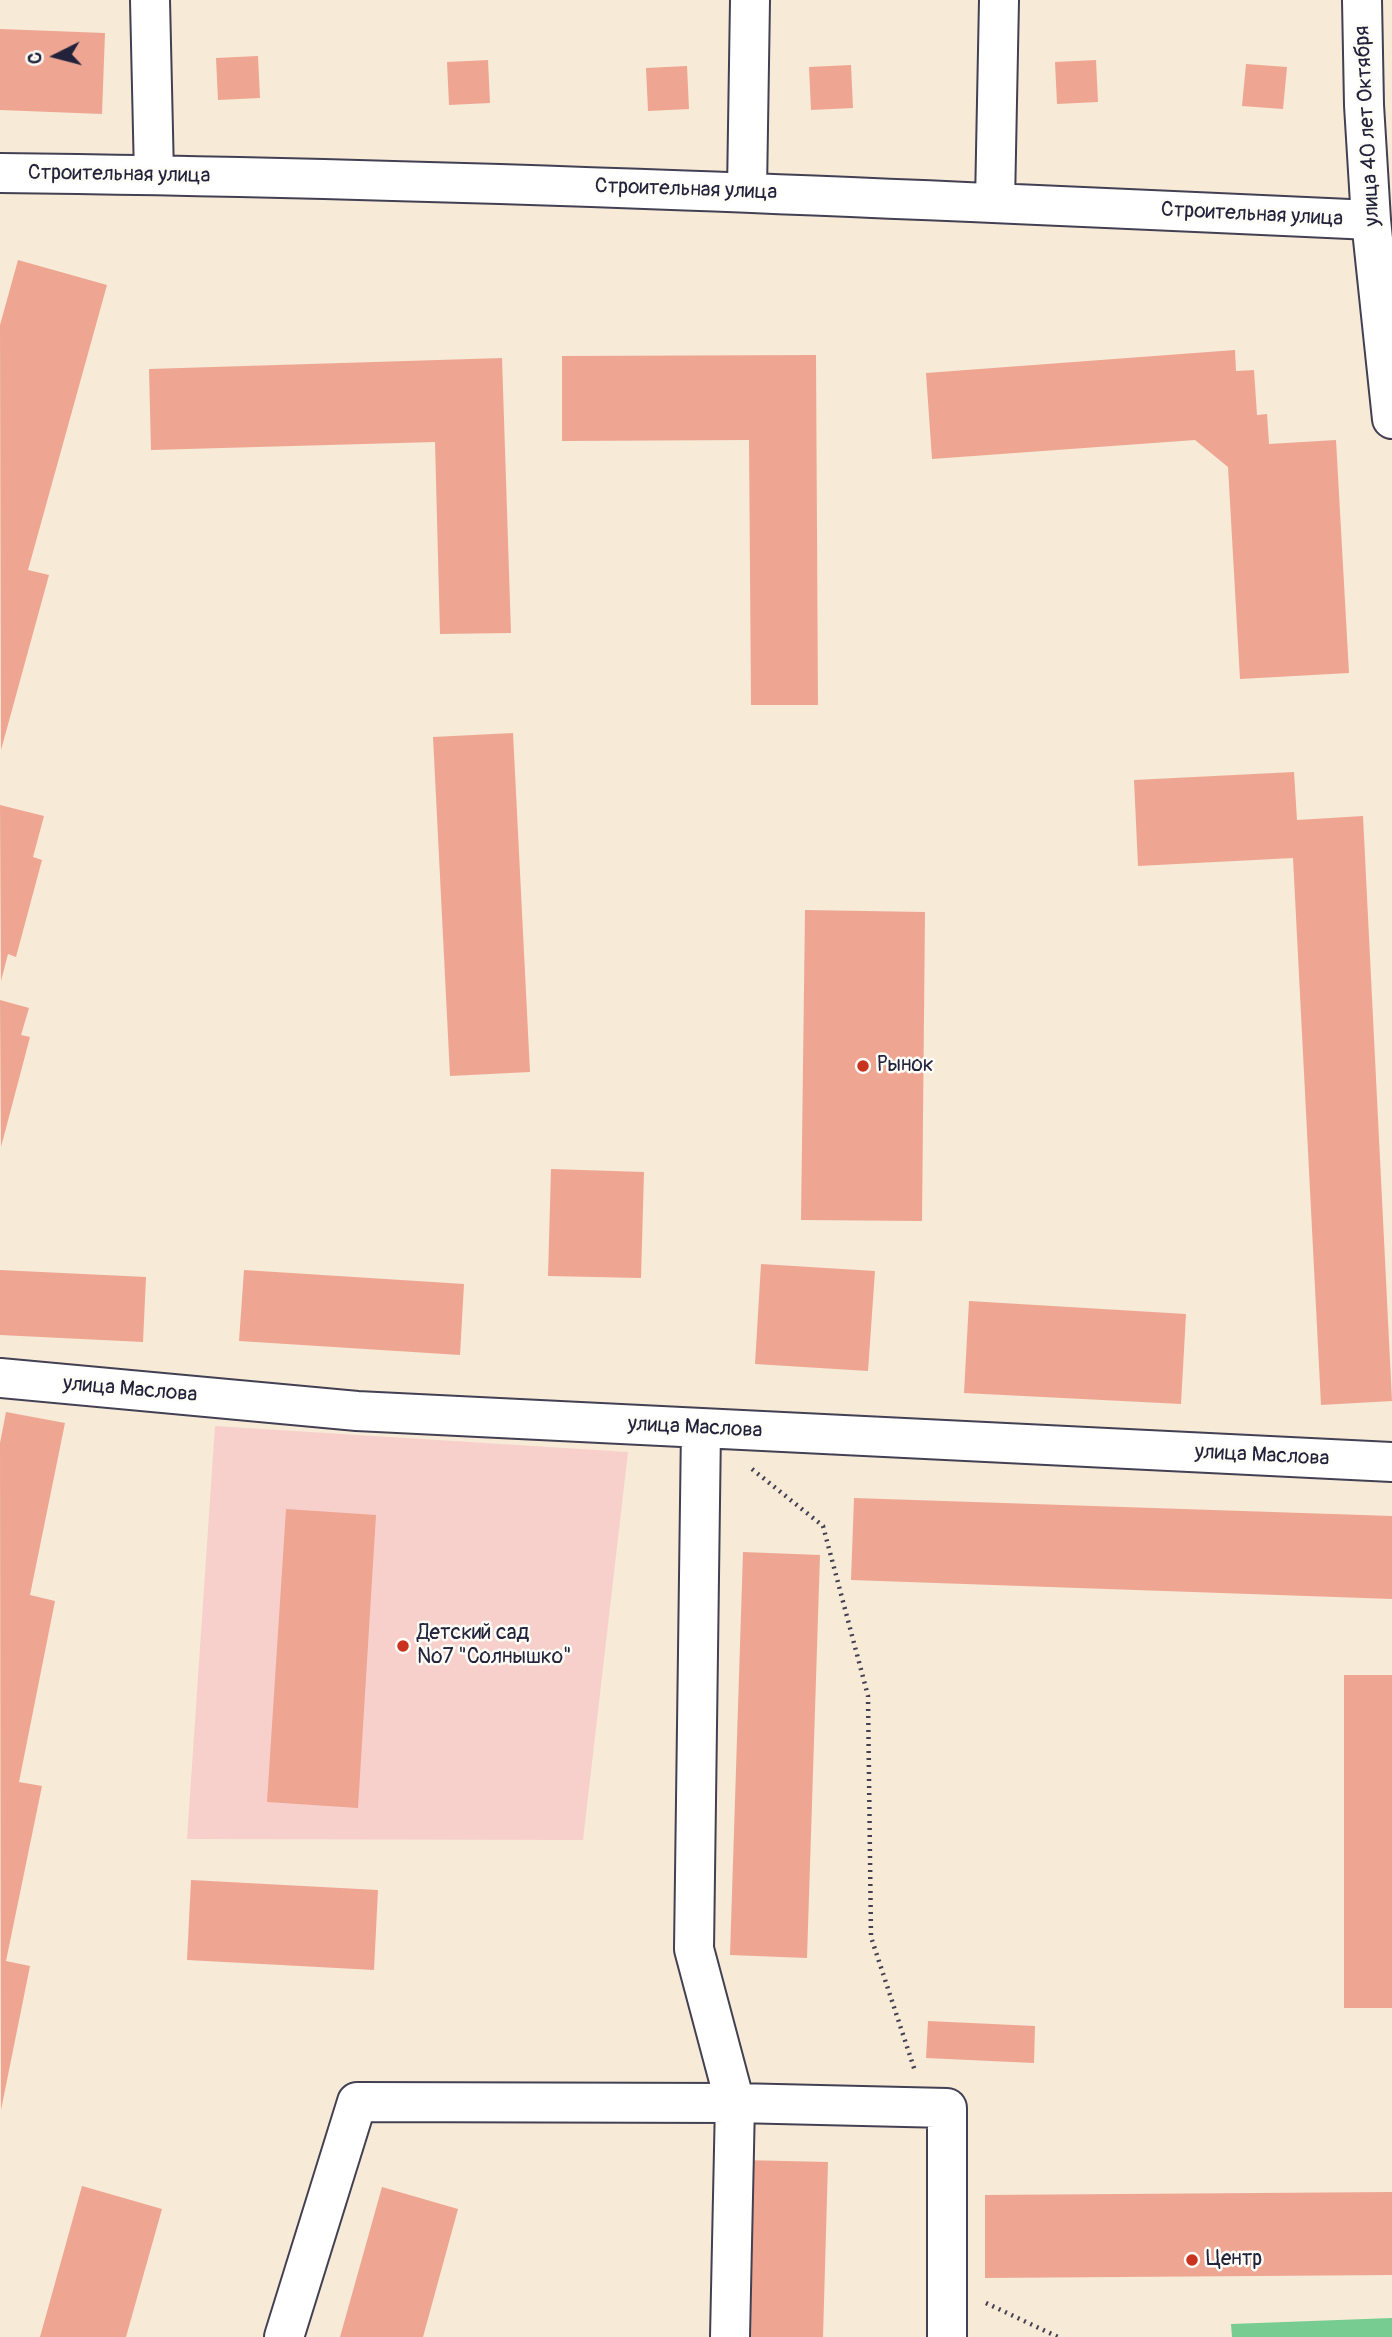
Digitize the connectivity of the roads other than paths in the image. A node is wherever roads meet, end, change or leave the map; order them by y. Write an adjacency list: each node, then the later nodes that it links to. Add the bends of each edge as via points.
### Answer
1 (149, 0): 6 (street)
2 (750, 0): 7 (street)
3 (999, 0): 8 (street)
4 (1362, 0): 9 (street, улица 40 лет Октября)
5 (0, 173): 6 (street, Строительная улица)
6 (153, 175): 7 (street, Строительная улица)
7 (747, 191): 8 (street, Строительная улица)
8 (995, 203): 9 (street, Строительная улица)
9 (1371, 220): 10 (street, улица 40 лет Октября)
10 (1392, 419)
11 (0, 1378): 12 (street, улица Маслова, via 357,1411)
12 (701, 1428): 13 (street, улица Маслова); 14 (street, via 694,1949)
13 (1392, 1462)
14 (735, 2103): 15 (street, via 357,2102); 16 (street); 17 (street, via 947,2108)
15 (284, 2337)
16 (730, 2337)
17 (947, 2337)

